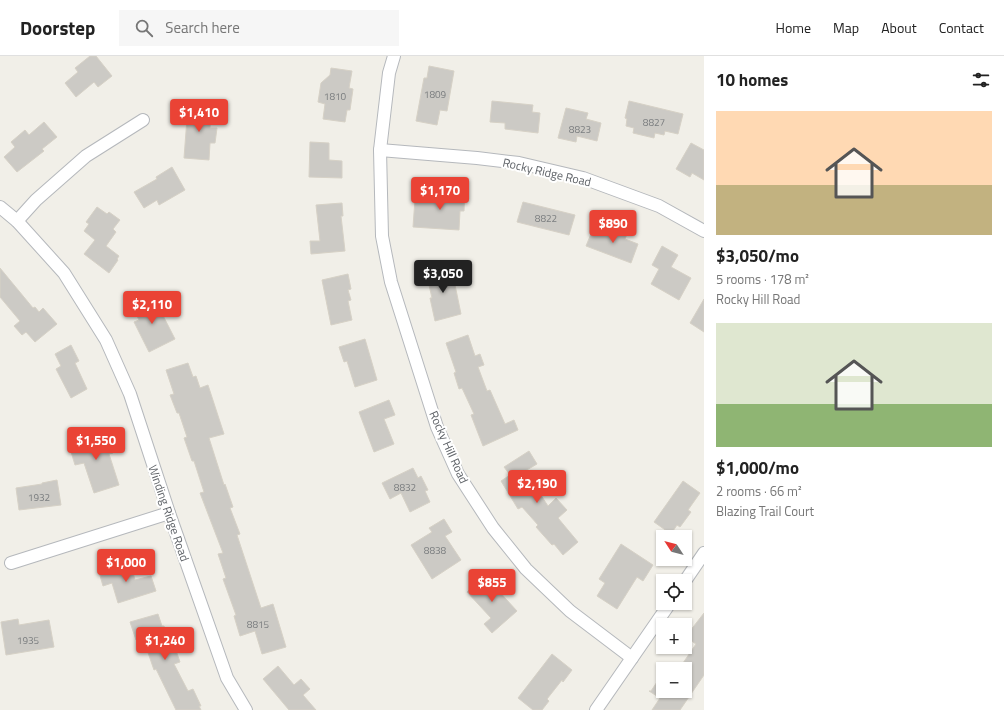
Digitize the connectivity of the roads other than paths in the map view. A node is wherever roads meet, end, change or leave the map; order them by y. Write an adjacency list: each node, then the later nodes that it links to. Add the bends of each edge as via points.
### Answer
1 (394, 56): 3 (street, Rocky Hill Road, via 389,73)
2 (143, 120): 5 (street, via 86,156 36,200)
3 (380, 150): 6 (street, Rocky Ridge Road, via 519,163 583,178 659,206); 12 (street, Rocky Hill Road, via 382,236 391,282 437,427 458,474 493,528 526,569 570,611)
4 (0, 207): 5 (street, Winding Ridge Road)
5 (17, 221): 7 (street, Winding Ridge Road, via 64,273 106,340 130,394)
6 (704, 231)
7 (169, 513): 9 (street); 13 (street, Winding Ridge Road, via 227,678)
8 (704, 553): 10 (street)
9 (11, 563)
10 (690, 574)
11 (665, 610): 12 (street)
12 (632, 658): 14 (street)
13 (246, 710)
14 (596, 710)

